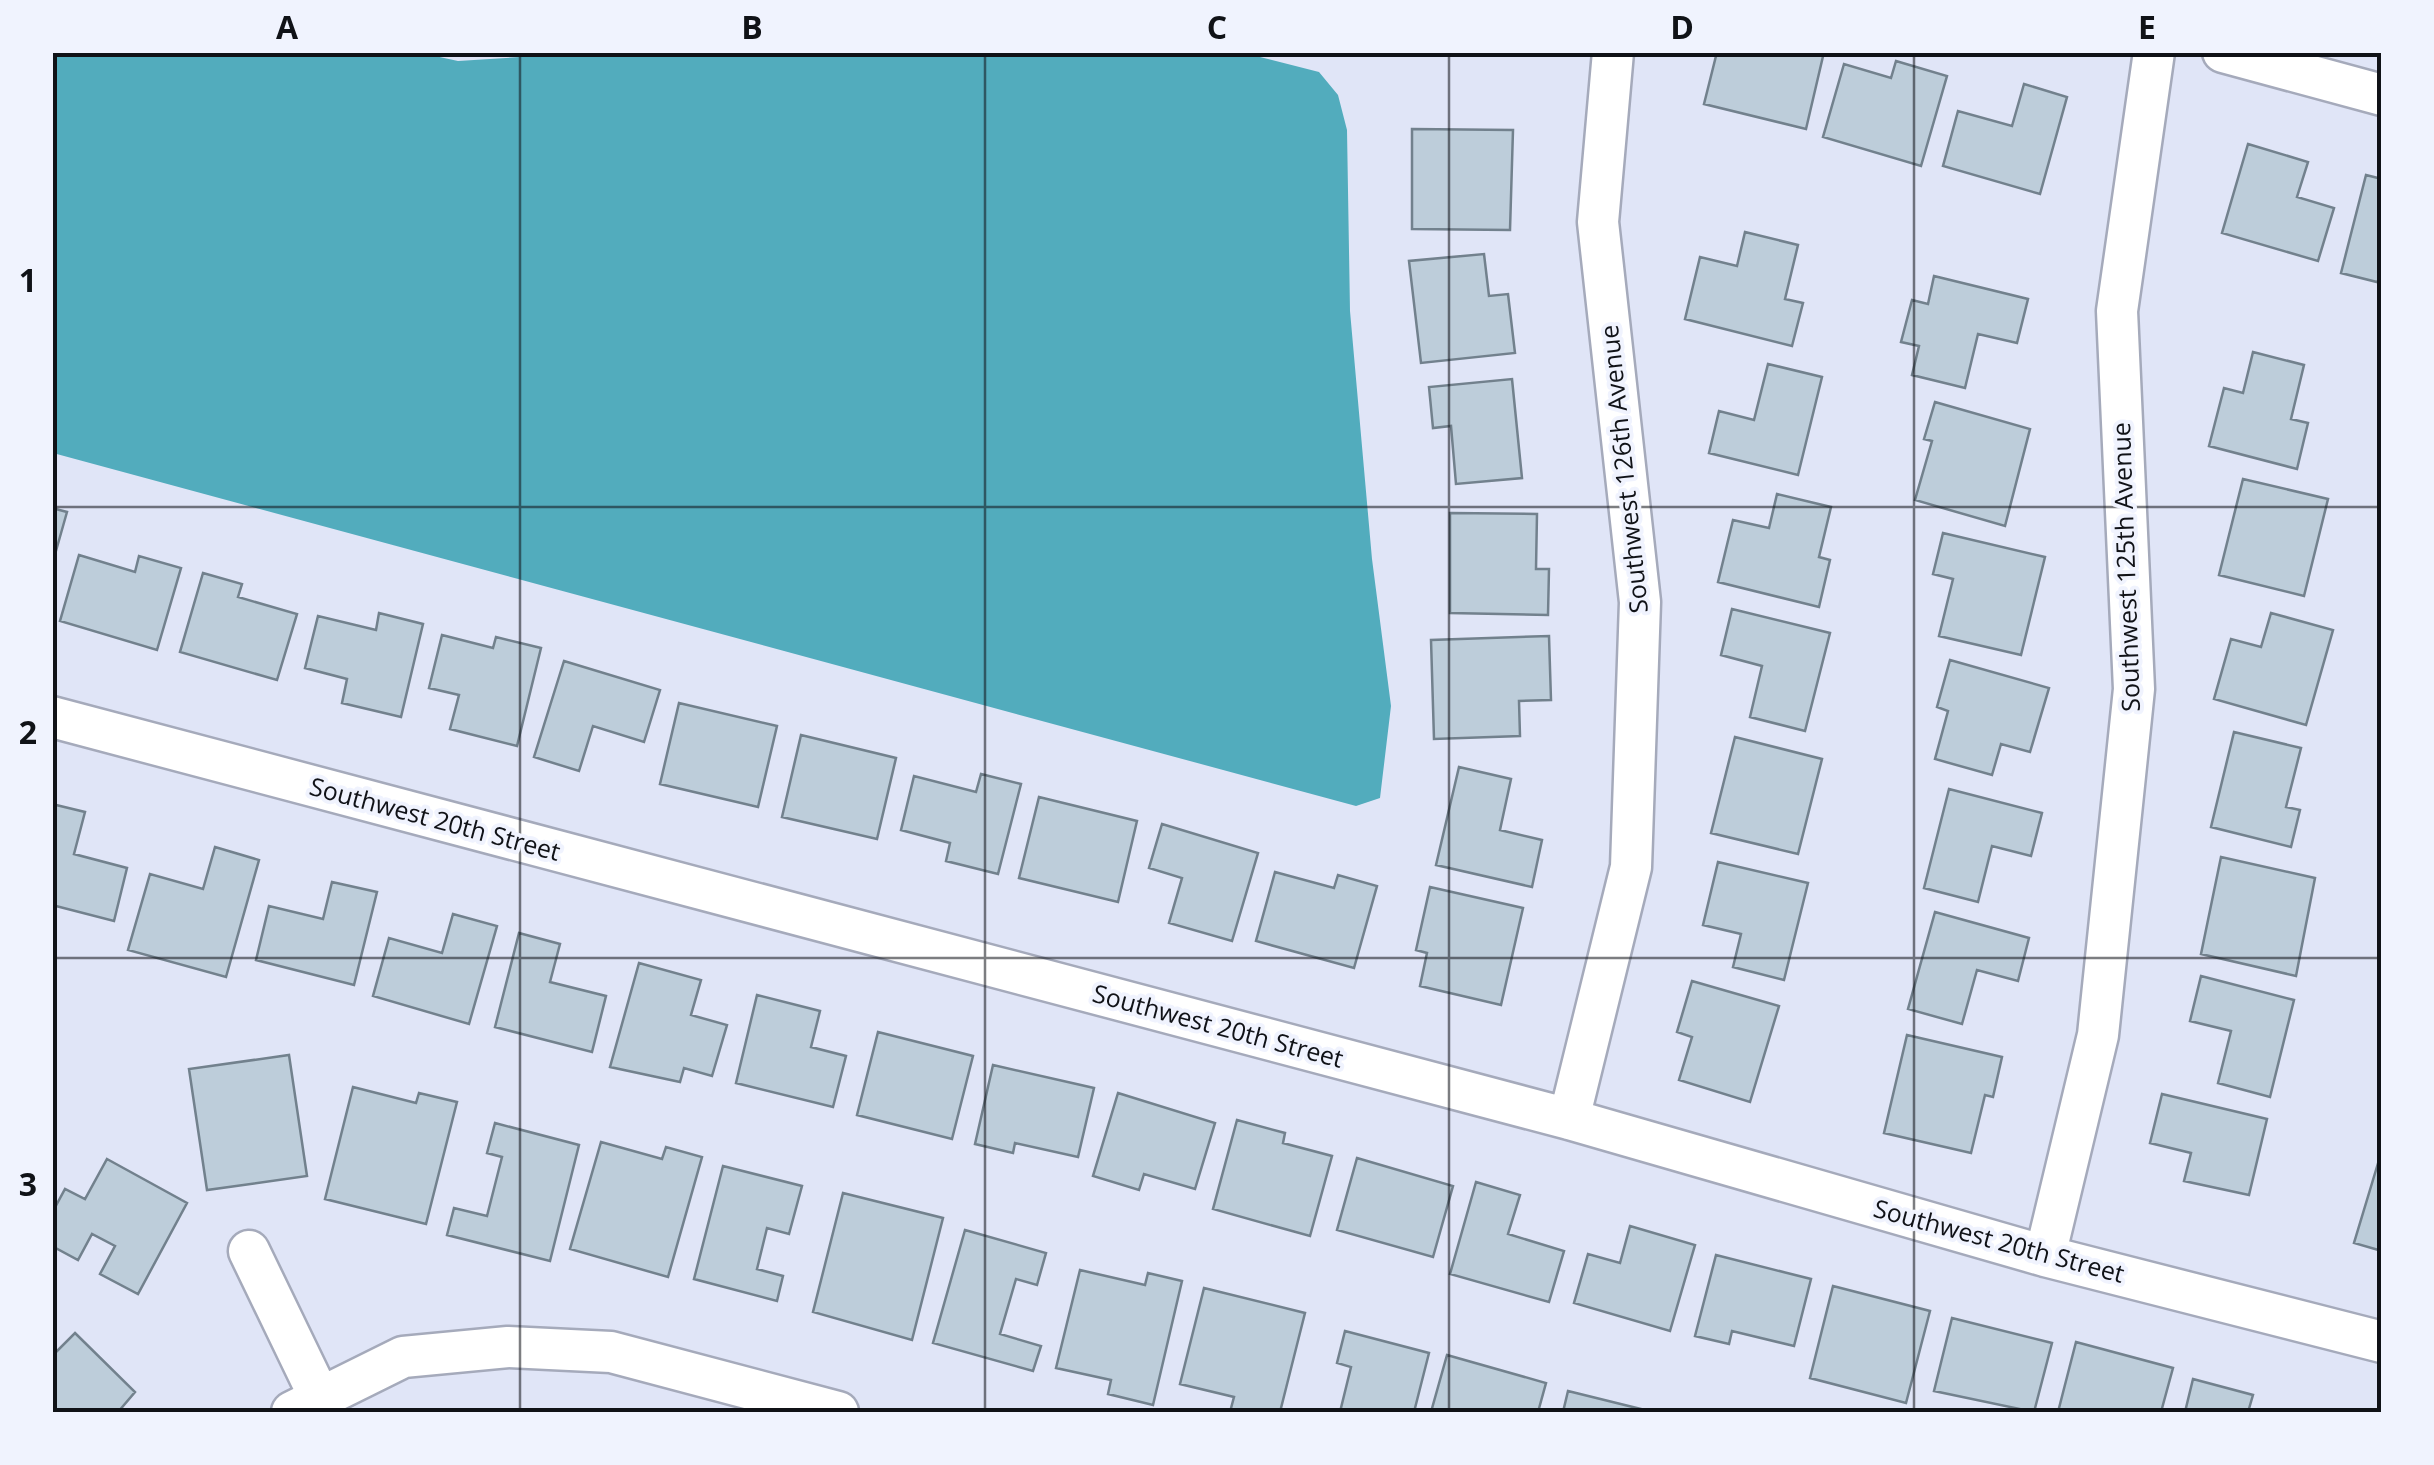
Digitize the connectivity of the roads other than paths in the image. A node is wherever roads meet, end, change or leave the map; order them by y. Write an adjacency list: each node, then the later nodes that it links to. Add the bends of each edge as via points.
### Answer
1 (1613, 52): 6 (street, Southwest 126th Avenue, via 1598,222 1640,602 1631,867)
2 (2154, 52): 8 (street, Southwest 125th Avenue, via 2117,311 2134,689 2098,1035)
3 (2223, 52): 4 (street)
4 (2382, 95)
5 (52, 717): 6 (street, Southwest 20th Street)
6 (1569, 1120): 8 (street, Southwest 20th Street)
7 (249, 1251): 10 (street)
8 (2044, 1256): 9 (street, Southwest 20th Street)
9 (2382, 1342)
10 (306, 1404): 11 (street, via 402,1357 508,1346 610,1352)
11 (838, 1412)

